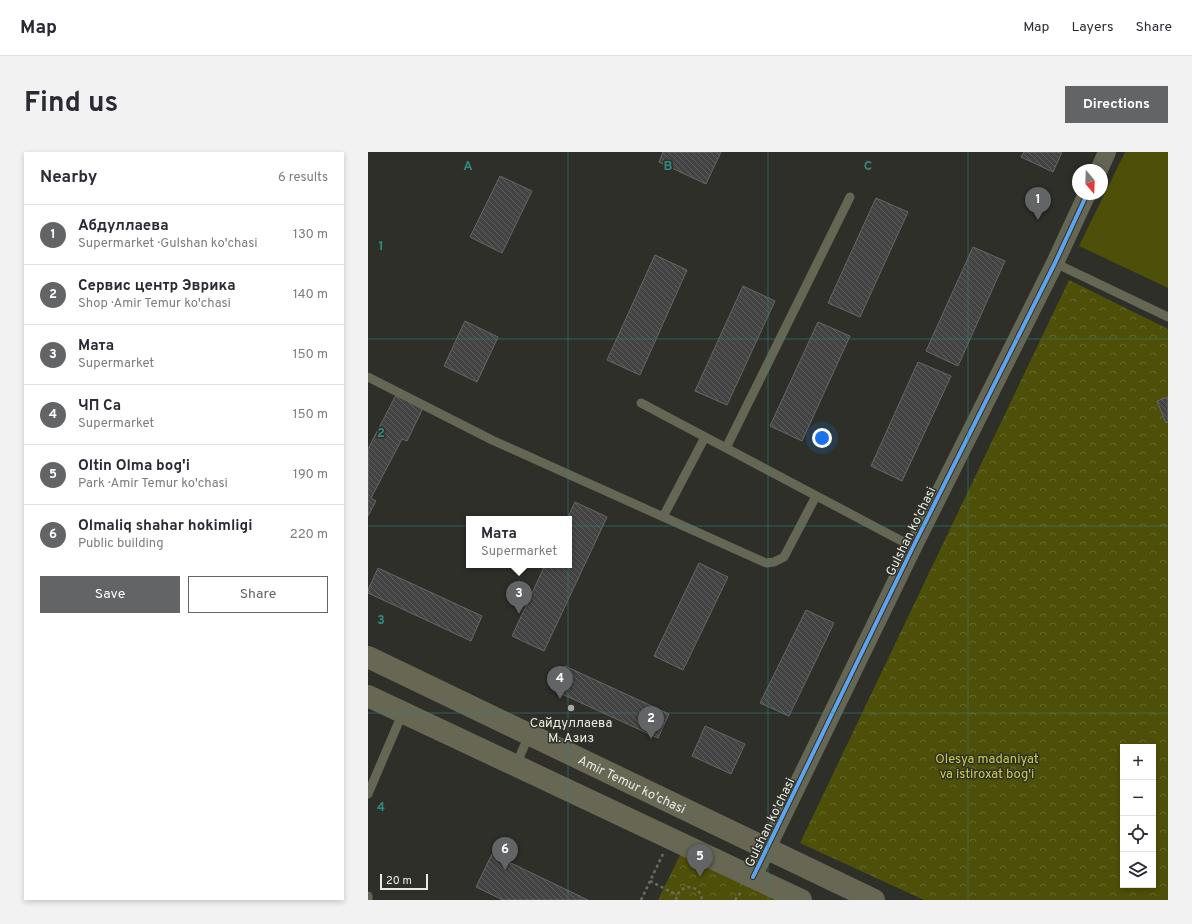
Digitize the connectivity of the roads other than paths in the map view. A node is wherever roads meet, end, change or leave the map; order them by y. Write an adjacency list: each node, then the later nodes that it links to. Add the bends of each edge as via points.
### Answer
1 (1107, 152): 2 (street)
2 (1101, 164)
3 (850, 197): 10 (lane)
4 (1084, 200): 5 (street, Gulshan ko'chasi)
5 (1055, 263): 6 (lane); 13 (street, Gulshan ko'chasi)
6 (1168, 317)
7 (368, 377): 12 (lane, via 492,440)
8 (641, 403): 9 (lane)
9 (705, 437): 10 (lane); 12 (lane)
10 (726, 448): 11 (lane)
11 (816, 496): 12 (lane, via 784,558 766,563); 13 (lane)
12 (663, 517)
13 (913, 547): 20 (street, Gulshan ko'chasi)
14 (368, 657): 17 (main road, Amir Temur ko'chasi)
15 (368, 696): 16 (main road)
16 (403, 712): 18 (main road); 19 (lane)
17 (529, 735): 18 (lane); 20 (main road, Amir Temur ko'chasi)
18 (516, 765): 21 (main road)
19 (368, 794)
20 (766, 850): 21 (street, Gulshan ko'chasi); 25 (main road, Amir Temur ko'chasi)
21 (747, 884): 24 (main road)
22 (368, 896): 23 (lane)
23 (368, 900)
24 (801, 900)
25 (874, 900)

